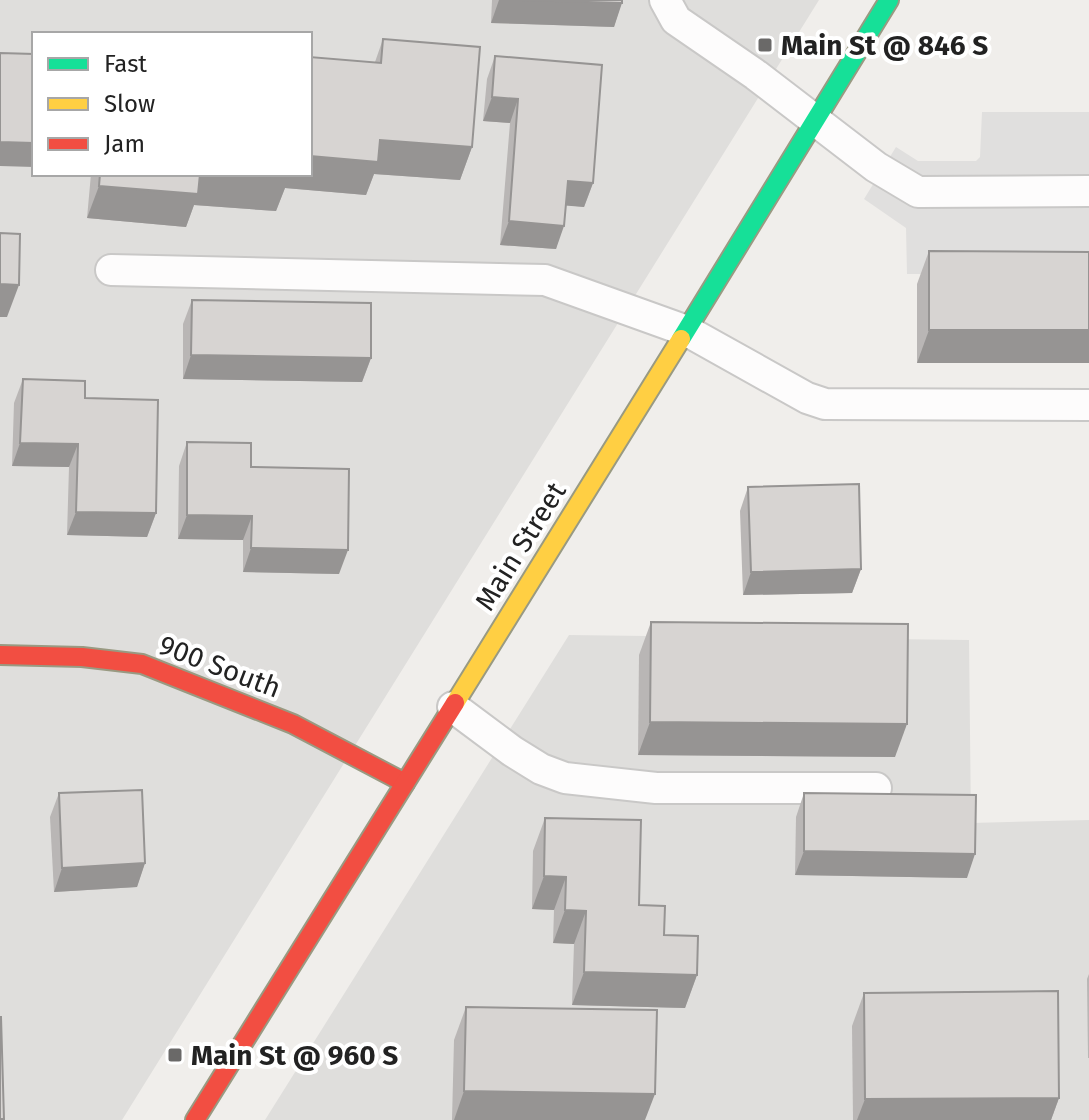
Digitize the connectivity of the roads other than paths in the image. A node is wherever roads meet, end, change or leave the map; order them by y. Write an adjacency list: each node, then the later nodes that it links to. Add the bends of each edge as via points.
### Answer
1 (665, 0): 3 (lane, via 676,20)
2 (889, 0): 3 (street, Main Street)
3 (816, 123): 4 (lane, via 918,192); 6 (street, Main Street)
4 (1089, 191)
5 (111, 270): 6 (lane, via 545,280)
6 (687, 331): 7 (lane, via 825,404); 9 (street, Main Street)
7 (1089, 405)
8 (0, 655): 10 (street, 900 South, via 142,664 293,724)
9 (453, 707): 10 (street, Main Street); 11 (lane, via 541,769 565,778 656,788)
10 (405, 783): 12 (street, Main Street)
11 (876, 788)
12 (195, 1120)

